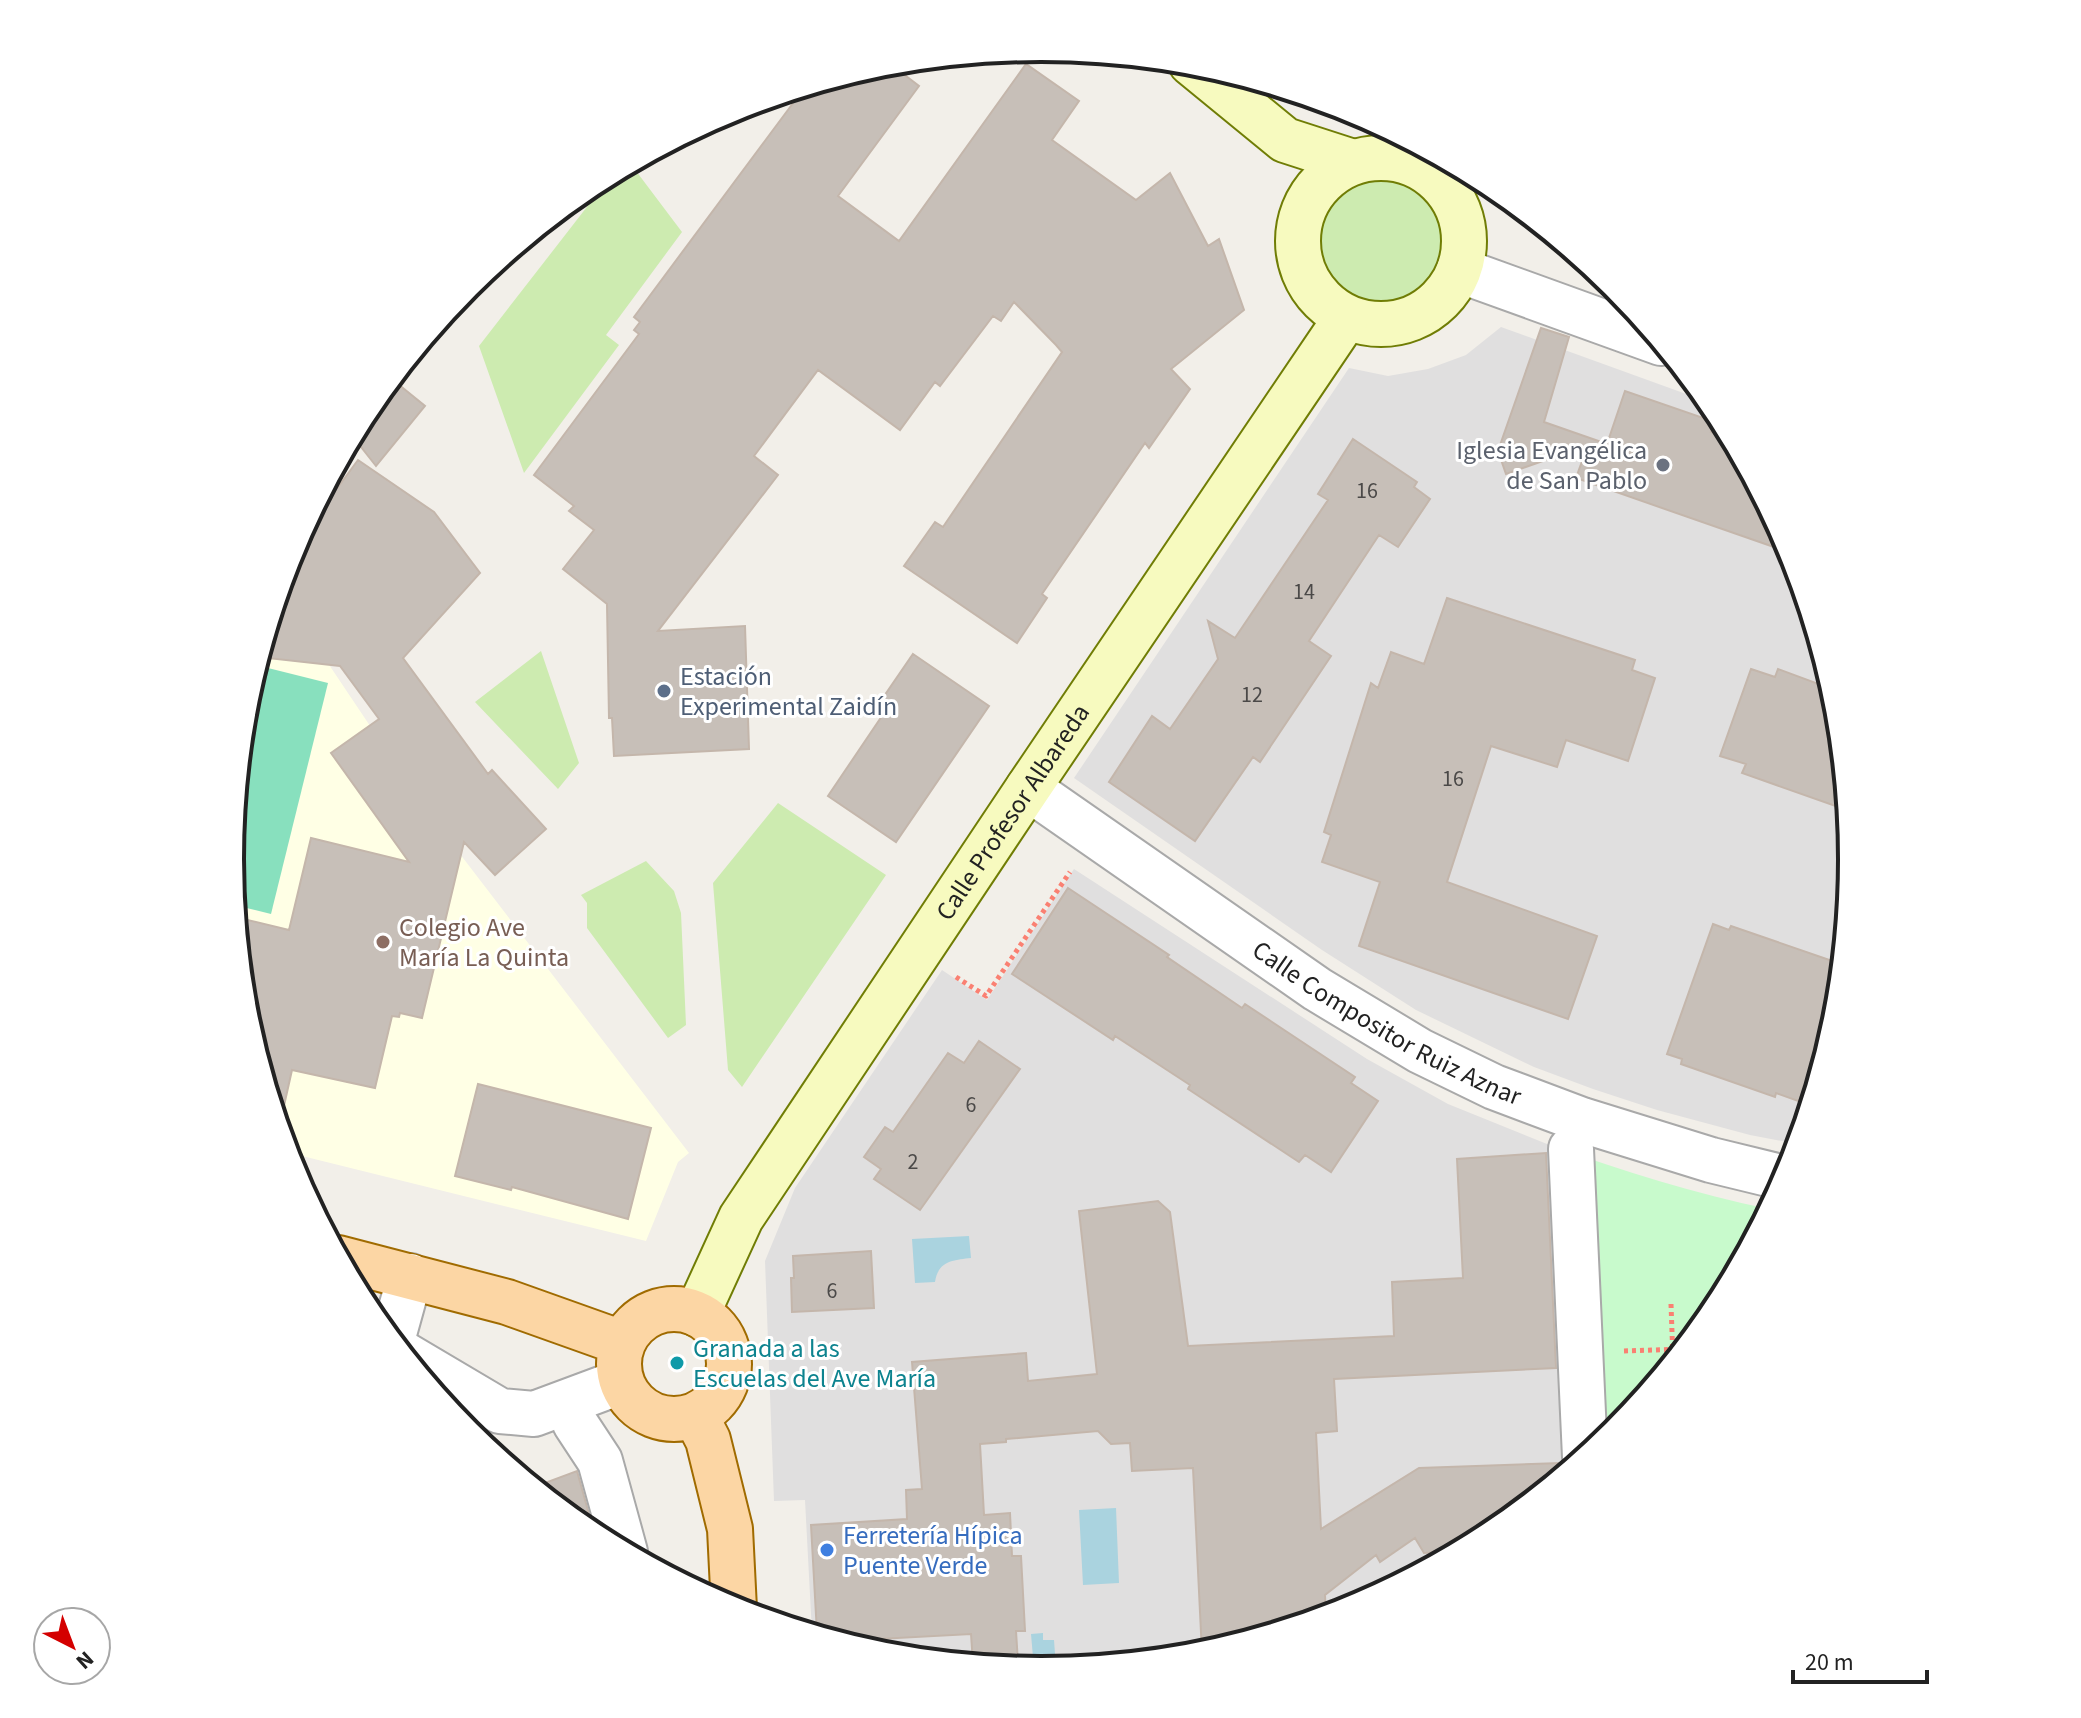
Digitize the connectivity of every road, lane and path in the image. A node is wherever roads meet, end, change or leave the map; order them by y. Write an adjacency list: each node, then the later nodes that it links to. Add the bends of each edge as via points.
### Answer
1 (1213, 81): 2 (main road)
2 (1285, 140): 3 (main road); 5 (main road)
3 (1376, 151): 4 (main road); 5 (main road, via 1326,177)
4 (1454, 181): 6 (main road, via 1464,248)
5 (1305, 205): 7 (main road, via 1297,250 1305,277 1318,297)
6 (1459, 270): 7 (main road, via 1433,306 1410,319 1386,324); 8 (street)
7 (1346, 318): 9 (main road, Calle Profesor Albareda)
8 (1642, 336)
9 (1028, 788): 13 (street, Calle Compositor Ruiz Aznar, via 1317,989 1420,1051 1494,1087 1582,1120); 17 (main road, Calle Profesor Albareda, via 741,1218)
10 (1071, 870): 11 (path, via 986,996)
11 (950, 972)
12 (1571, 1149): 21 (street)
13 (1772, 1175)
14 (353, 1262): 15 (main road)
15 (410, 1276): 18 (street); 22 (main road, via 507,1302)
16 (1671, 1304): 19 (path)
17 (697, 1314): 22 (main road, via 668,1309 640,1320); 24 (main road, via 719,1332 729,1358 723,1390)
18 (396, 1327)
19 (1673, 1344)
20 (1669, 1349): 21 (path)
21 (1580, 1352): 27 (street)
22 (621, 1362): 24 (main road, via 627,1395 638,1407 665,1419); 26 (street, via 534,1414)
23 (448, 1392): 26 (street)
24 (695, 1415): 29 (main road, via 708,1440 730,1529)
25 (575, 1423): 28 (street, via 600,1461)
26 (489, 1426)
27 (1584, 1441)
28 (621, 1536)
29 (733, 1594)

